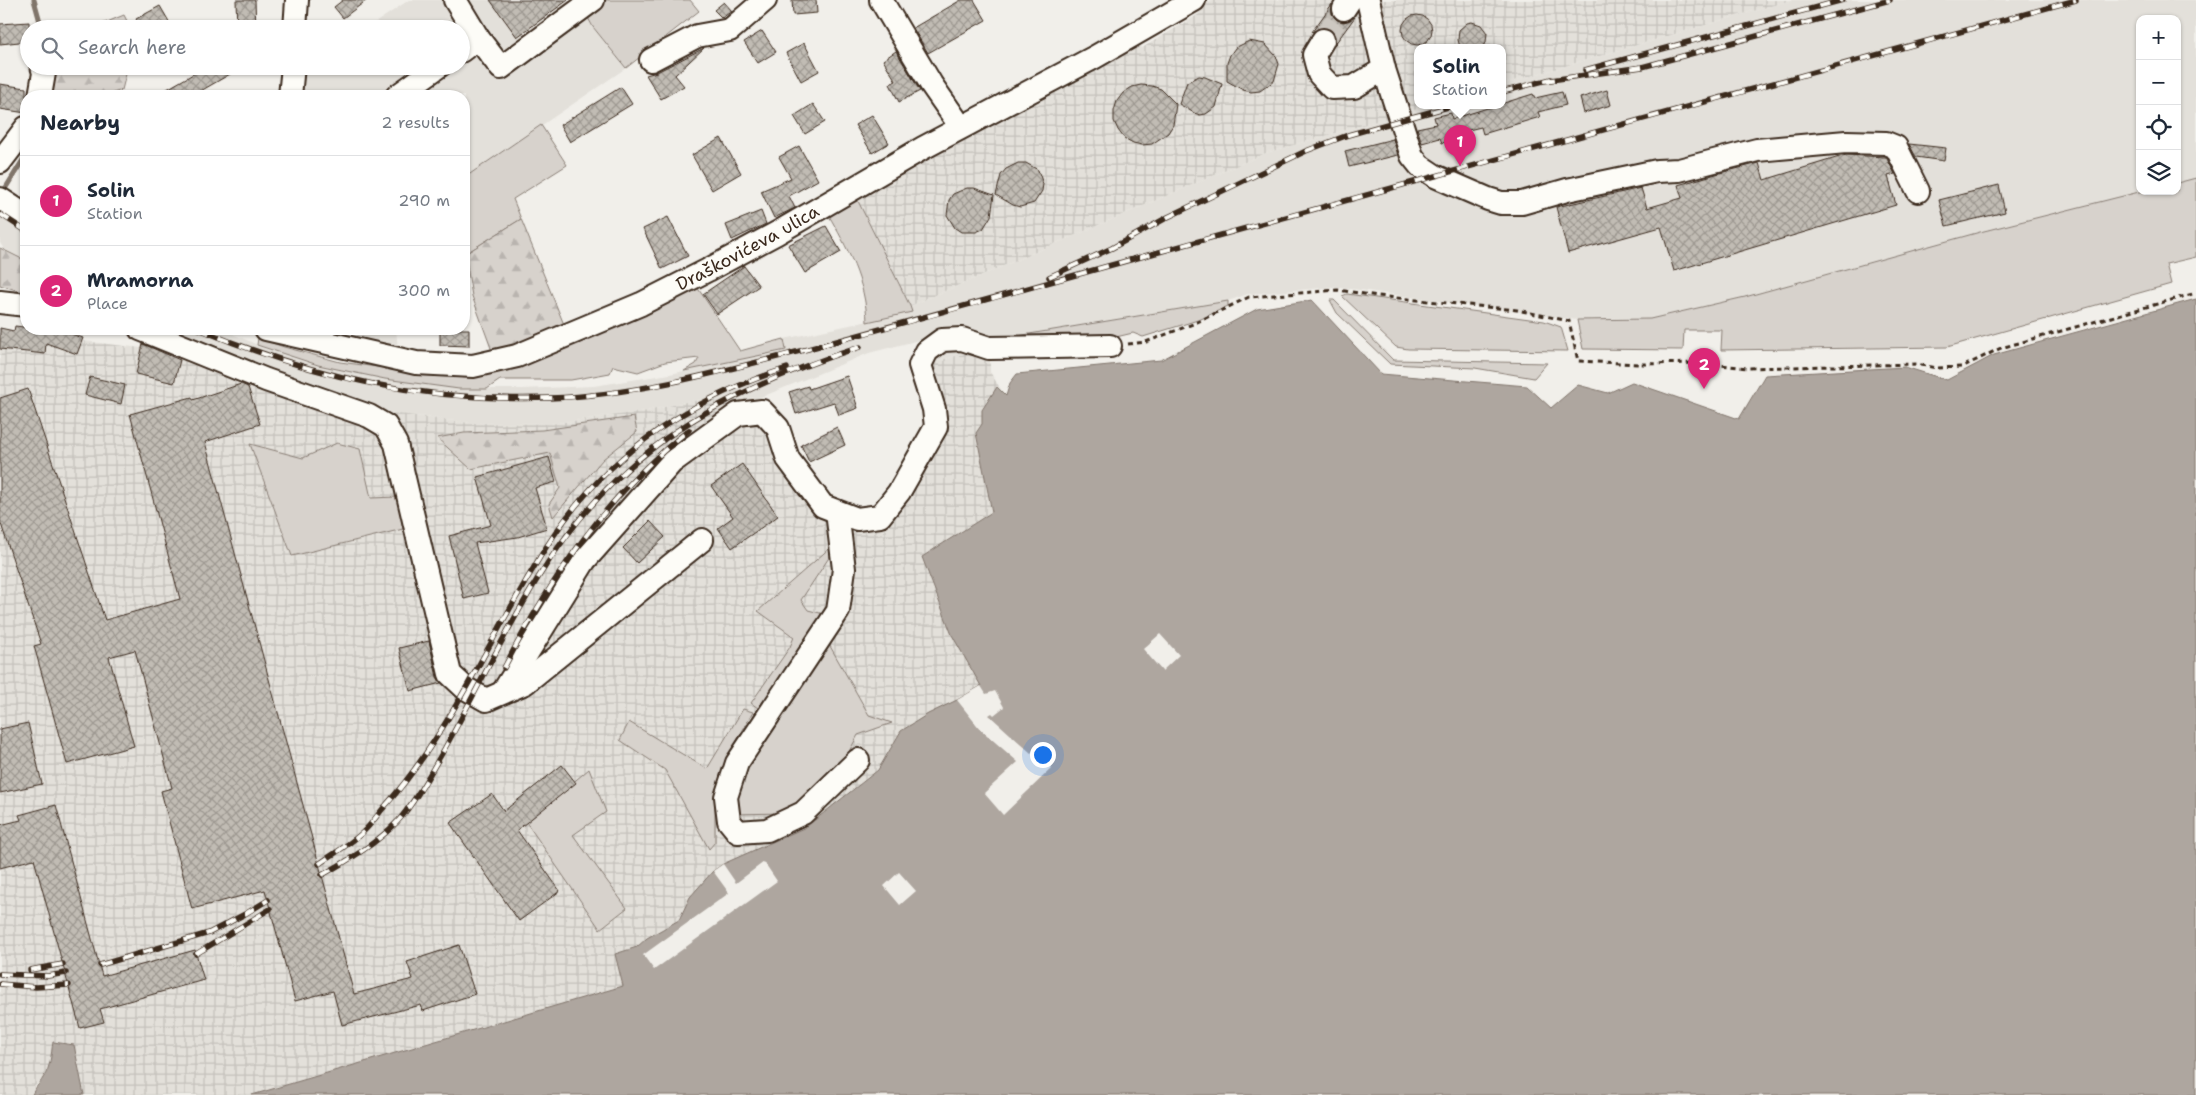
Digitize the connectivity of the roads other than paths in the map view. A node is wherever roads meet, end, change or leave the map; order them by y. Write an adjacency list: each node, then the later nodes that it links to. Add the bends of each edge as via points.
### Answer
1 (297, 0): 8 (street)
2 (454, 0): 9 (street)
3 (593, 0): 11 (street, via 501,68)
4 (765, 0): 12 (street, via 730,30 697,36)
5 (881, 0): 20 (street)
6 (1194, 0): 20 (street, Draškovićeva ulica, via 1095,57)
7 (1368, 0): 13 (street)
8 (296, 20)
9 (461, 20)
10 (1323, 40): 13 (street, via 1314,55 1319,74 1332,88 1354,87)
11 (470, 44)
12 (651, 60)
13 (1384, 69): 23 (street, via 1412,156 1420,166 1501,203 1522,203 1567,190 1657,171 1679,170 1757,150 1846,142 1886,143 1896,147)
14 (44, 75): 17 (street)
15 (292, 75): 18 (street)
16 (426, 75): 19 (street)
17 (41, 90)
18 (291, 90)
19 (405, 90)
20 (961, 127): 29 (street, Draškovićeva ulica, via 777,233 641,304 517,356 473,366 416,363)
21 (20, 136): 22 (street)
22 (0, 162)
23 (1918, 191)
24 (0, 199): 25 (street)
25 (20, 212)
26 (0, 302): 27 (street)
27 (20, 304)
28 (157, 335): 33 (street, via 266,380 369,416 386,426 396,444 450,674 465,688 486,700)
29 (292, 335)
30 (1110, 346): 31 (street, via 989,348 962,339 942,340 927,351 920,365 934,409 936,427 899,492 880,516 857,519)
31 (837, 512): 33 (street, via 823,506 788,459 778,428 762,411 738,414 672,462 585,560); 34 (street, via 844,569 838,611 737,764 726,797 729,821 738,832 767,830 803,813)
32 (702, 540): 33 (street, via 526,683)
33 (503, 692)
34 (858, 760)

